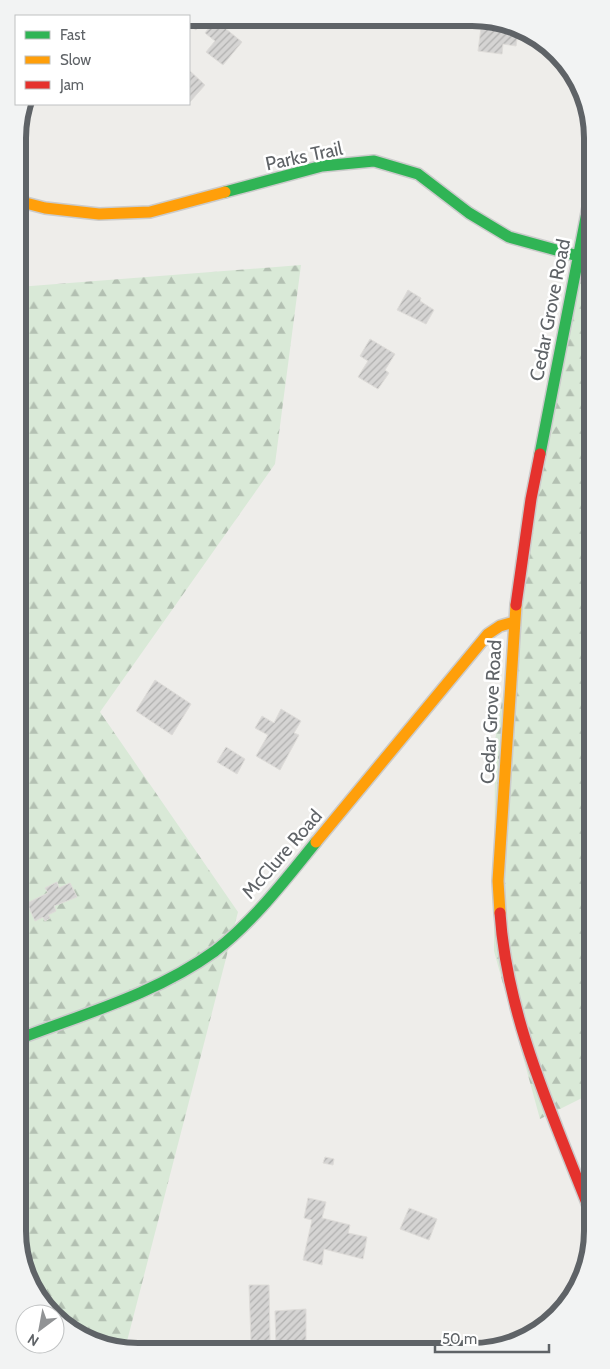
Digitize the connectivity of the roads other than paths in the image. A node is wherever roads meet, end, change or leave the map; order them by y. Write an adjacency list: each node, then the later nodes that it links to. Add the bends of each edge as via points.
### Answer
1 (26, 203): 3 (street, Parks Trail, via 99,214 150,212 322,166 374,161 418,174 469,213 510,237)
2 (584, 227): 3 (street, Cedar Grove Road)
3 (578, 256): 4 (street, Cedar Grove Road, via 531,499)
4 (514, 622): 5 (street, McClure Road, via 488,634 260,909 230,938 199,962 150,988); 6 (street, Cedar Grove Road, via 498,881 502,945 515,1009)
5 (26, 1036)
6 (584, 1195)

